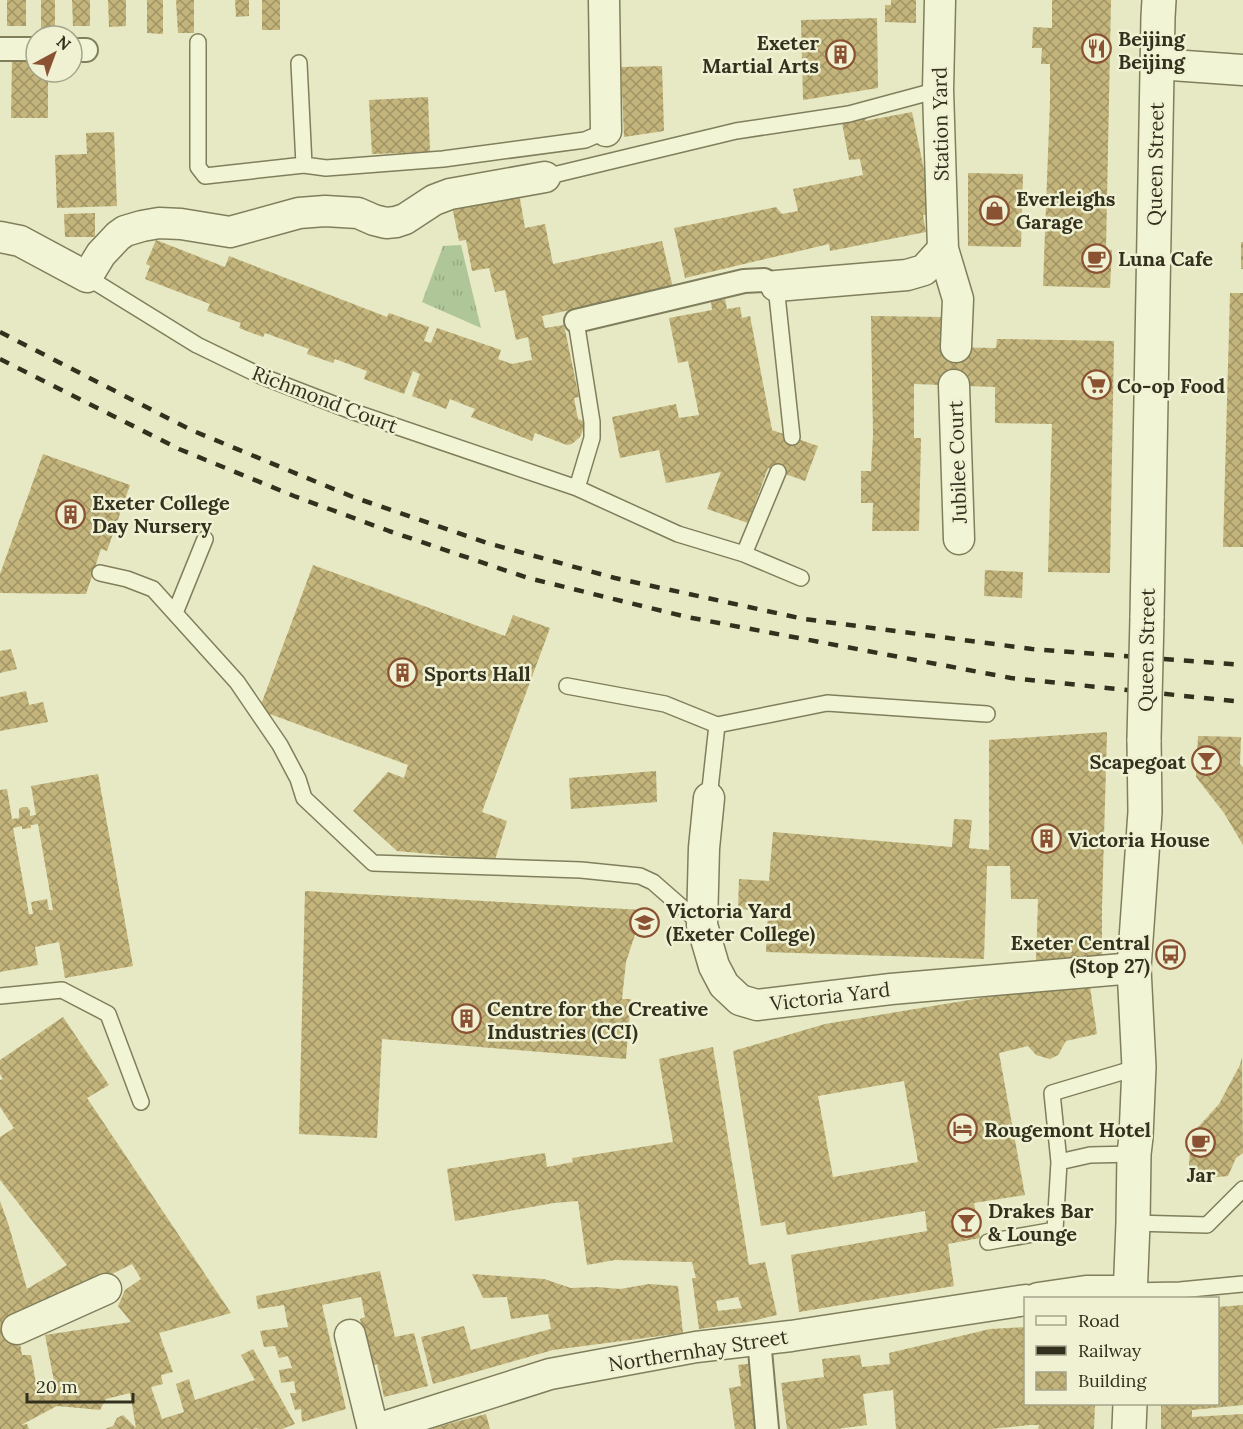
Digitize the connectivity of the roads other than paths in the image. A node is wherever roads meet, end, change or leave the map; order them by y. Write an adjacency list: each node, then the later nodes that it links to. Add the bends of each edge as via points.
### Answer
1 (604, 0): 11 (street)
2 (940, 0): 10 (street, Station Yard)
3 (1159, 0): 8 (street, Queen Street)
4 (198, 42): 12 (lane, via 198,167 205,176)
5 (0, 49): 6 (street)
6 (24, 50)
7 (299, 63): 12 (lane)
8 (1157, 64): 9 (street); 35 (street, Queen Street, bridge, via 1145,812)
9 (1243, 70)
10 (938, 90): 13 (lane, via 849,114 736,130); 15 (street, Station Yard)
11 (606, 132): 12 (lane, via 585,141 443,159 326,168)
12 (304, 165)
13 (545, 177): 16 (street, via 450,194 396,222 325,211 299,213 230,232 181,224 142,226 118,236)
14 (0, 237): 16 (street, Richmond Court, via 20,241)
15 (943, 249): 17 (street, via 924,270 907,275); 19 (street, via 958,299)
16 (87, 277): 23 (lane, Richmond Court, via 197,345 261,376)
17 (776, 286): 18 (street, via 764,280 744,281); 21 (lane)
18 (576, 321): 23 (lane, via 592,422 592,438)
19 (956, 347)
20 (954, 385): 25 (street, Jubilee Court)
21 (792, 437)
22 (778, 472): 26 (lane)
23 (578, 488): 26 (lane, Richmond Court, via 678,534)
24 (205, 539): 29 (lane)
25 (959, 539)
26 (744, 554): 28 (lane, Richmond Court)
27 (100, 573): 29 (lane, via 153,589)
28 (801, 578)
29 (175, 613): 34 (lane, via 237,682 280,745 304,798 373,863 581,870 640,876 653,882)
30 (567, 686): 32 (lane, via 665,704)
31 (987, 714): 32 (lane, via 827,703)
32 (717, 725): 33 (lane)
33 (709, 798): 34 (street, Victoria Yard)
34 (702, 925): 35 (street, Victoria Yard, via 724,985 740,1000 757,1005 891,988)
35 (1134, 968): 37 (street, Queen Street)
36 (0, 996): 38 (lane, via 62,990 108,1014)
37 (1139, 1067): 39 (street, Queen Street); 40 (lane, via 1052,1093)
38 (141, 1102)
39 (1134, 1154): 40 (lane, via 1089,1155); 42 (street, Queen Street)
40 (1059, 1162): 43 (lane, via 1056,1230)
41 (1243, 1190): 42 (lane, via 1207,1225)
42 (1133, 1223): 46 (street, Queen Street)
43 (988, 1242)
44 (1243, 1284): 46 (lane)
45 (106, 1289): 49 (street)
46 (1130, 1295): 47 (street, via 1086,1292)
47 (1052, 1297)
48 (1024, 1300): 51 (street, Northernhay Street)
49 (17, 1329)
50 (350, 1335): 53 (street)
51 (759, 1339): 53 (street, Northernhay Street, via 550,1374); 54 (street)
52 (1130, 1405): 55 (street)
53 (375, 1429)
54 (767, 1429)
55 (1130, 1429)

